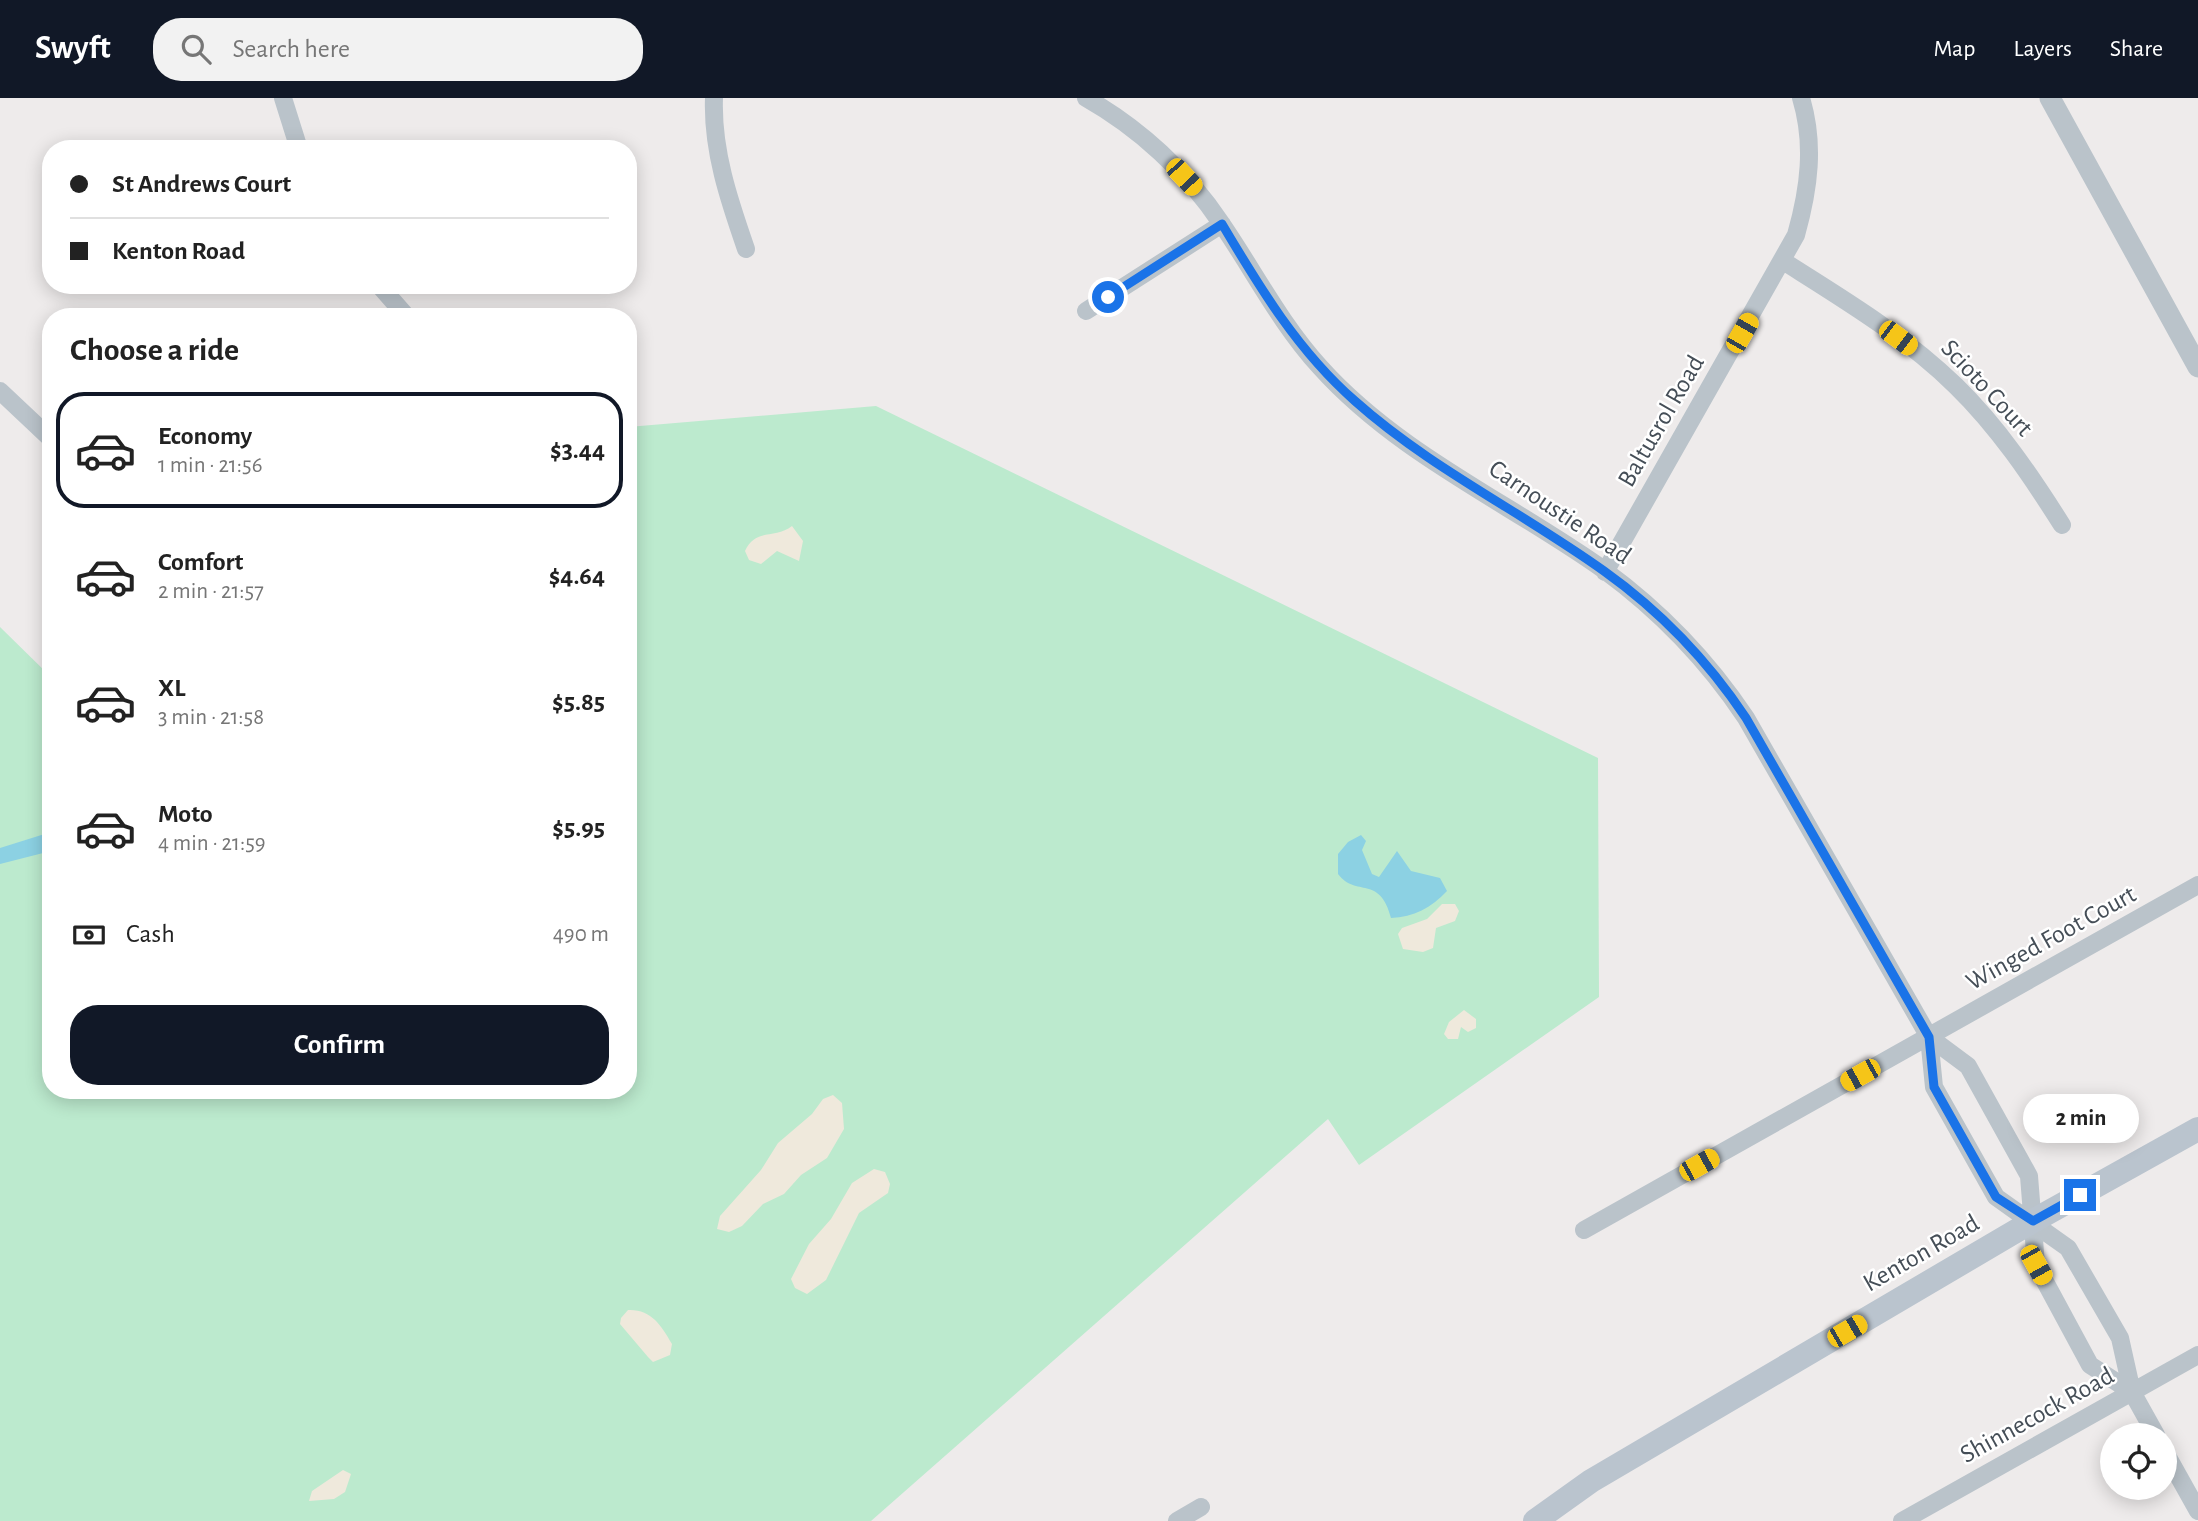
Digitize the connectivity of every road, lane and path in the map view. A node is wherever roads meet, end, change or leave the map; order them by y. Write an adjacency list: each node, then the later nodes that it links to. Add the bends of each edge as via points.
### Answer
1 (283, 98): 6 (street)
2 (714, 98): 8 (street, via 719,157)
3 (1086, 98): 7 (street, Carnoustie Road, via 1169,162)
4 (1801, 98): 9 (street, Baltusrol Road, via 1810,168 1805,202)
5 (2050, 98): 13 (street)
6 (296, 140)
7 (1222, 224): 12 (street); 17 (street, Carnoustie Road, via 1268,301 1320,368 1354,401 1428,456)
8 (746, 249)
9 (1783, 261): 16 (street, Scioto Court, via 1898,338 1957,386 2006,443); 17 (street, Baltusrol Road)
10 (387, 294): 11 (street)
11 (399, 308)
12 (1086, 311)
13 (2198, 367)
14 (0, 391): 15 (street)
15 (42, 431)
16 (2062, 526)
17 (1605, 572): 19 (street, Carnoustie Road, via 1662,619 1723,683)
18 (2198, 885): 19 (street, Winged Foot Court)
19 (1929, 1037): 21 (street, Carnoustie Road, via 1968,1066 2029,1176); 21 (street, Carnoustie Road, via 1934,1087 1996,1197); 22 (street, Winged Foot Court)
20 (2198, 1129): 21 (main road, Kenton Road)
21 (2033, 1221): 24 (street, via 2068,1248 2120,1338); 24 (street, via 2036,1265 2090,1365); 30 (main road, Kenton Road, via 1591,1481)
22 (1584, 1230)
23 (2198, 1355): 24 (street, Shinnecock Road)
24 (2132, 1392): 25 (street); 31 (street, Shinnecock Road)
25 (2149, 1423)
26 (2177, 1473): 28 (street)
27 (1201, 1507): 29 (street)
28 (2198, 1511)
29 (1177, 1521)
30 (1535, 1521)
31 (1902, 1521)

